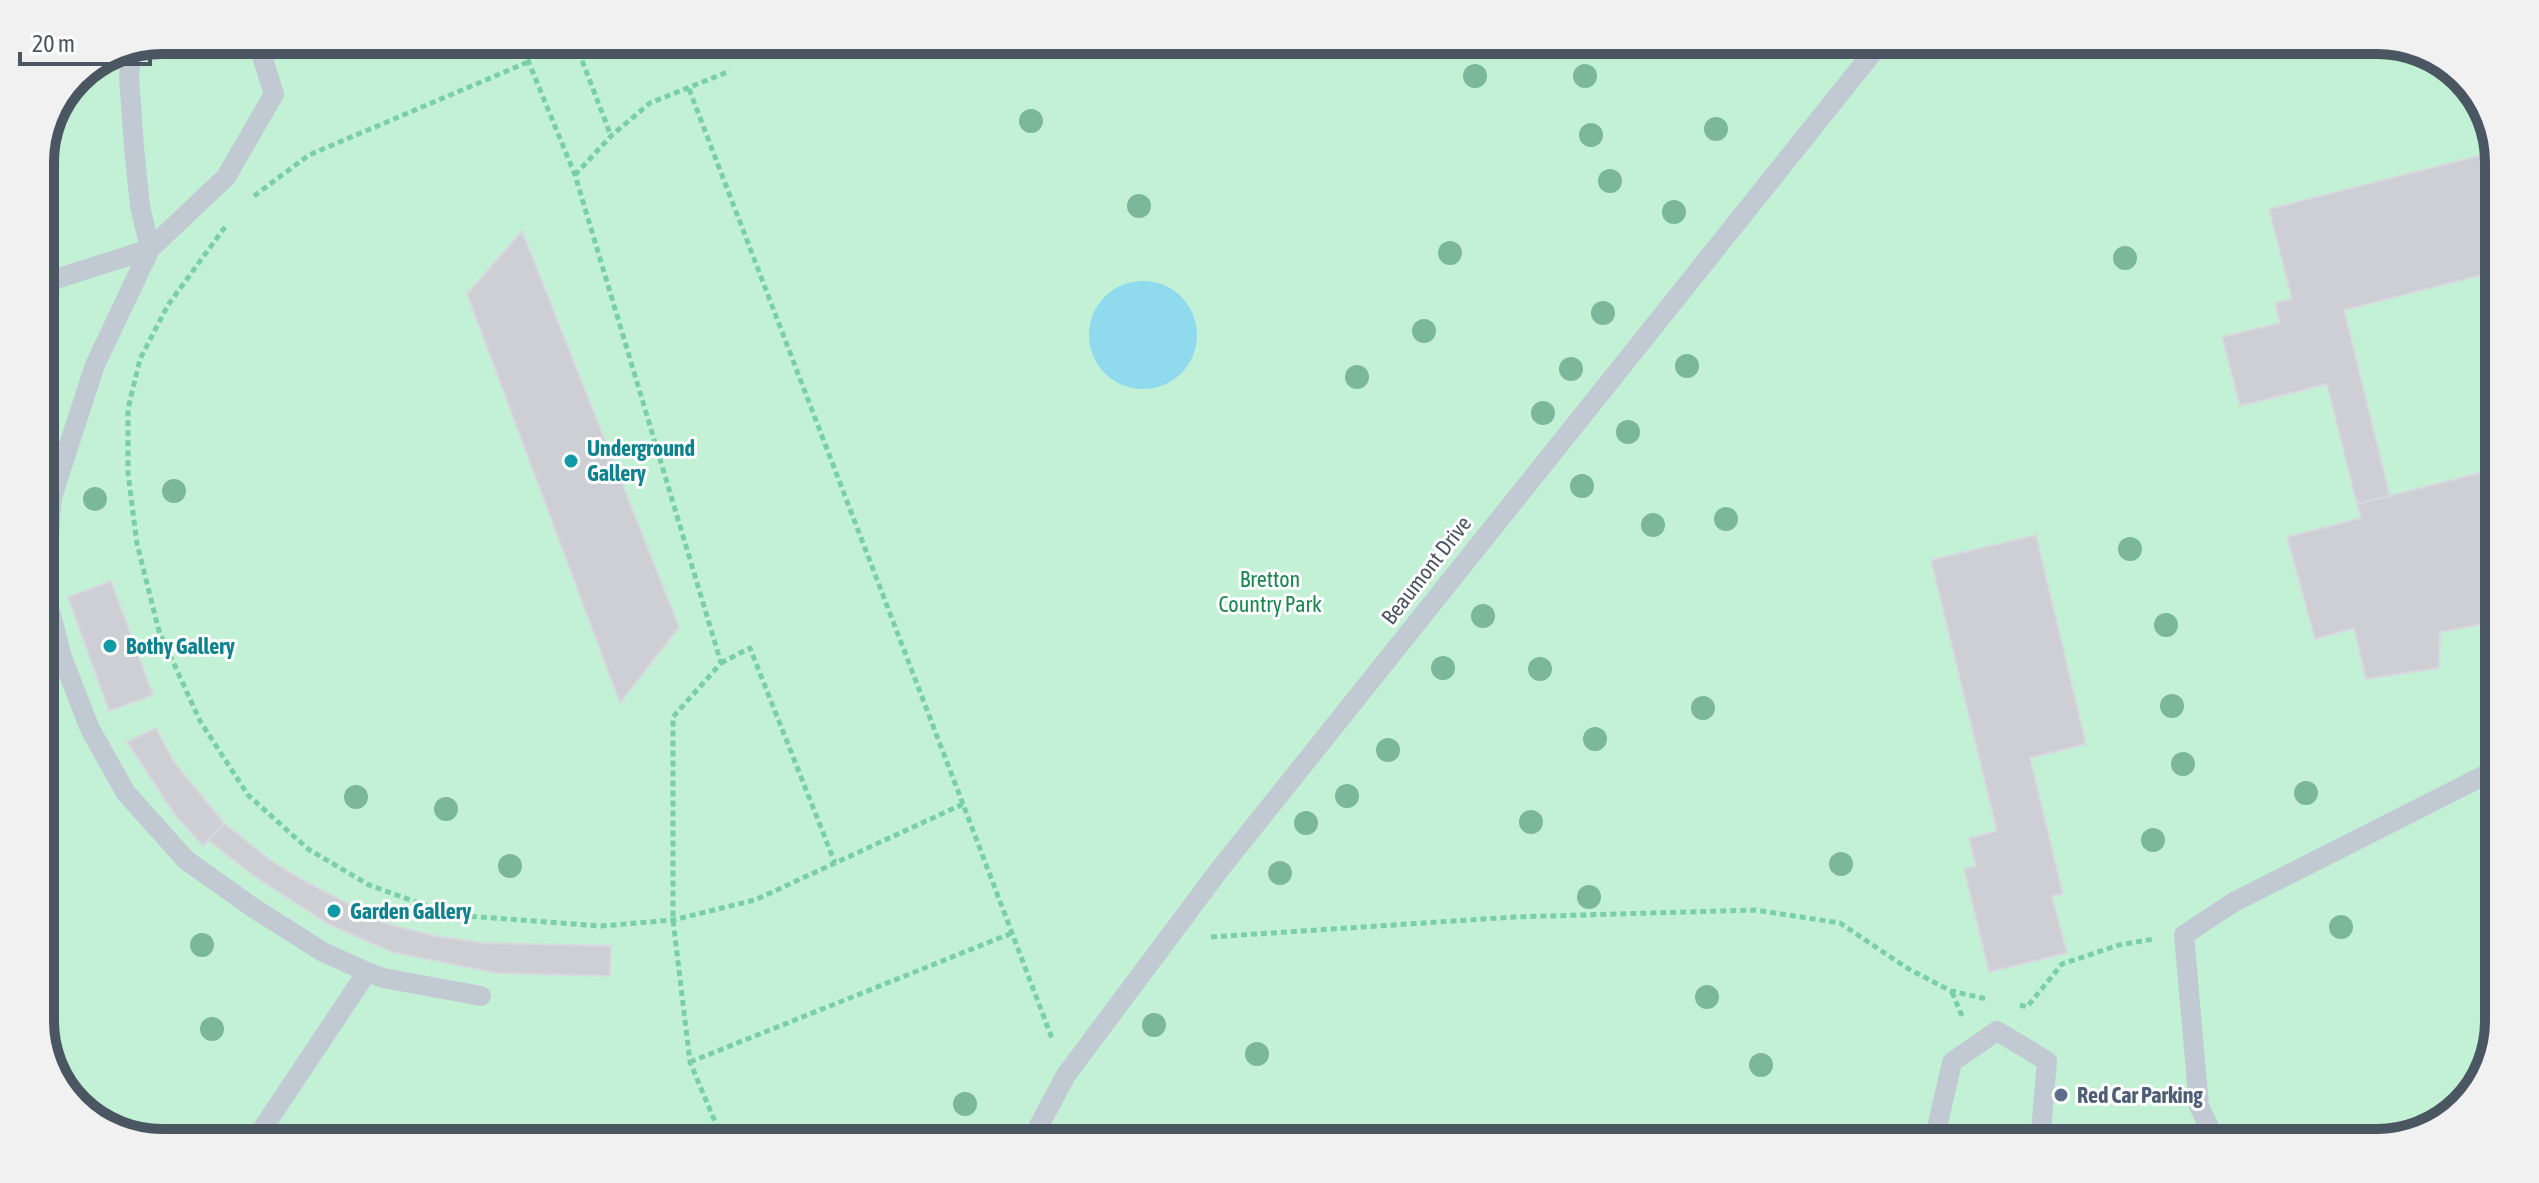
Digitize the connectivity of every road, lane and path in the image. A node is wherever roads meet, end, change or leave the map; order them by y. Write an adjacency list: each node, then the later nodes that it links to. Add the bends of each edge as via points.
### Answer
1 (261, 54): 13 (lane, via 274,94 226,177)
2 (525, 54): 6 (path)
3 (580, 54): 9 (path)
4 (1871, 54): 24 (lane, Beaumont Drive)
5 (130, 59): 13 (lane, via 140,206)
6 (528, 62): 10 (path); 11 (path, via 309,155)
7 (730, 71): 8 (path)
8 (689, 89): 9 (path, via 650,103); 19 (path)
9 (611, 136): 10 (path)
10 (575, 175): 17 (path)
11 (242, 205)
12 (233, 217): 21 (path, via 168,305 140,359 128,409 128,473 137,544 159,631 200,721 248,795 308,849 369,885 452,915 601,926)
13 (150, 249): 14 (lane); 15 (lane, via 95,365)
14 (54, 280)
15 (54, 491)
16 (54, 626): 25 (lane, via 90,729 126,793 186,860 311,945)
17 (721, 663): 20 (path, via 750,648); 21 (path, via 673,717)
18 (2485, 775): 23 (lane, via 2234,902)
19 (963, 804): 20 (path); 22 (path)
20 (835, 863): 21 (path, via 755,900)
21 (673, 920): 29 (path)
22 (1012, 933): 29 (path); 30 (path)
23 (2184, 935): 28 (path, via 2119,945 2062,964 2027,1007); 36 (lane, via 2199,1106)
24 (1166, 941): 27 (path, via 1514,917 1755,910 1840,923 1951,991); 30 (lane, Beaumont Drive)
25 (367, 972): 26 (lane); 31 (lane)
26 (481, 996)
27 (1997, 1001)
28 (2012, 1004)
29 (690, 1062): 32 (path)
30 (1066, 1075): 33 (lane, Beaumont Drive)
31 (262, 1129)
32 (718, 1129)
33 (1037, 1129)
34 (1937, 1129): 35 (lane, via 1952,1062 1997,1031 2047,1061)
35 (2041, 1129)
36 (2210, 1129)

